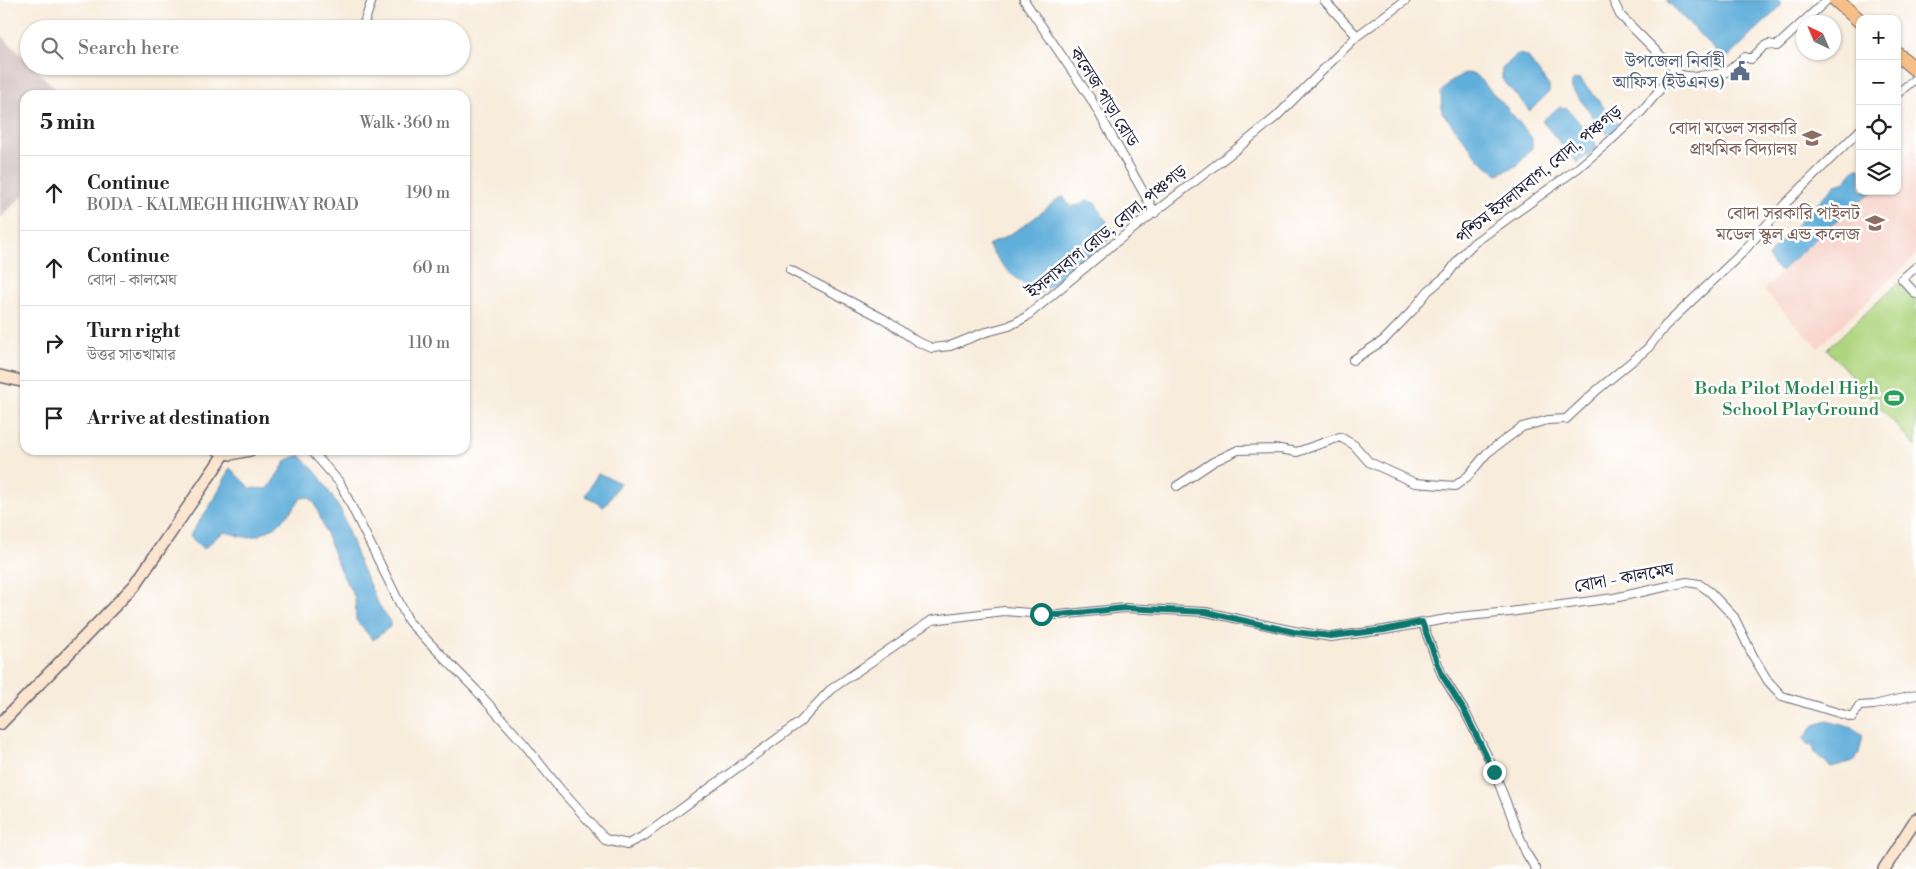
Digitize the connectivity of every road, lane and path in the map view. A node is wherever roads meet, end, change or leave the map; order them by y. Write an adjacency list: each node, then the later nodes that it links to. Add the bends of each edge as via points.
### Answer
1 (372, 0): 9 (street)
2 (1024, 0): 19 (street, কলেজ পাড়া রোড, via 1091,99)
3 (1324, 0): 10 (street)
4 (1406, 0): 10 (street, ইসলামবাগ রোড, বোদা, পঞ্চগড়)
5 (1613, 0): 13 (street, via 1620,15)
6 (1827, 0): 14 (street, via 1777,46 1764,46 1728,72)
7 (1836, 0): 8 (highway)
8 (1856, 18)
9 (365, 20)
10 (1357, 36): 19 (street, ইসলামবাগ রোড, বোদা, পঞ্চগড়, via 1276,116)
11 (1901, 57): 12 (highway)
12 (1916, 70)
13 (1675, 71): 14 (street); 23 (street, পশ্চিম ইসলামবাগ, বোদা, পঞ্চগড়, via 1642,111 1611,140 1578,168 1474,243 1384,340)
14 (1694, 78): 16 (street)
15 (1916, 78): 17 (street)
16 (1719, 80)
17 (1901, 91)
18 (1856, 134): 28 (street, via 1785,204 1742,253 1665,326 1648,348 1566,419 1522,427 1487,453 1455,486 1416,483 1369,462 1354,445 1340,437 1297,452 1238,450)
19 (1155, 213): 21 (street, ইসলামবাগ রোড, বোদা, পঞ্চগড়, via 1026,317 950,346 932,348 916,341 884,319)
20 (1916, 267): 22 (street, via 1902,280)
21 (790, 270)
22 (1916, 294)
23 (1354, 360)
24 (0, 376): 25 (street)
25 (20, 381)
26 (219, 455): 31 (street, via 135,585)
27 (314, 455): 29 (street, বোদা - কালমেঘ, via 340,484 409,622 482,697 605,839 618,843 628,844 644,836 800,722 830,690 932,620 1004,611 1059,615 1125,608 1206,612 1294,632 1331,636)
28 (1176, 486)
29 (1422, 622): 30 (street, বোদা - কালমেঘ, via 1614,598 1687,582 1699,584 1710,592 1734,617 1768,681 1782,696 1852,717 1859,706); 33 (street, via 1442,675 1490,761 1526,853)
30 (1916, 695)
31 (0, 724)
32 (1916, 819): 34 (street)
33 (1536, 869)
34 (1884, 869)

